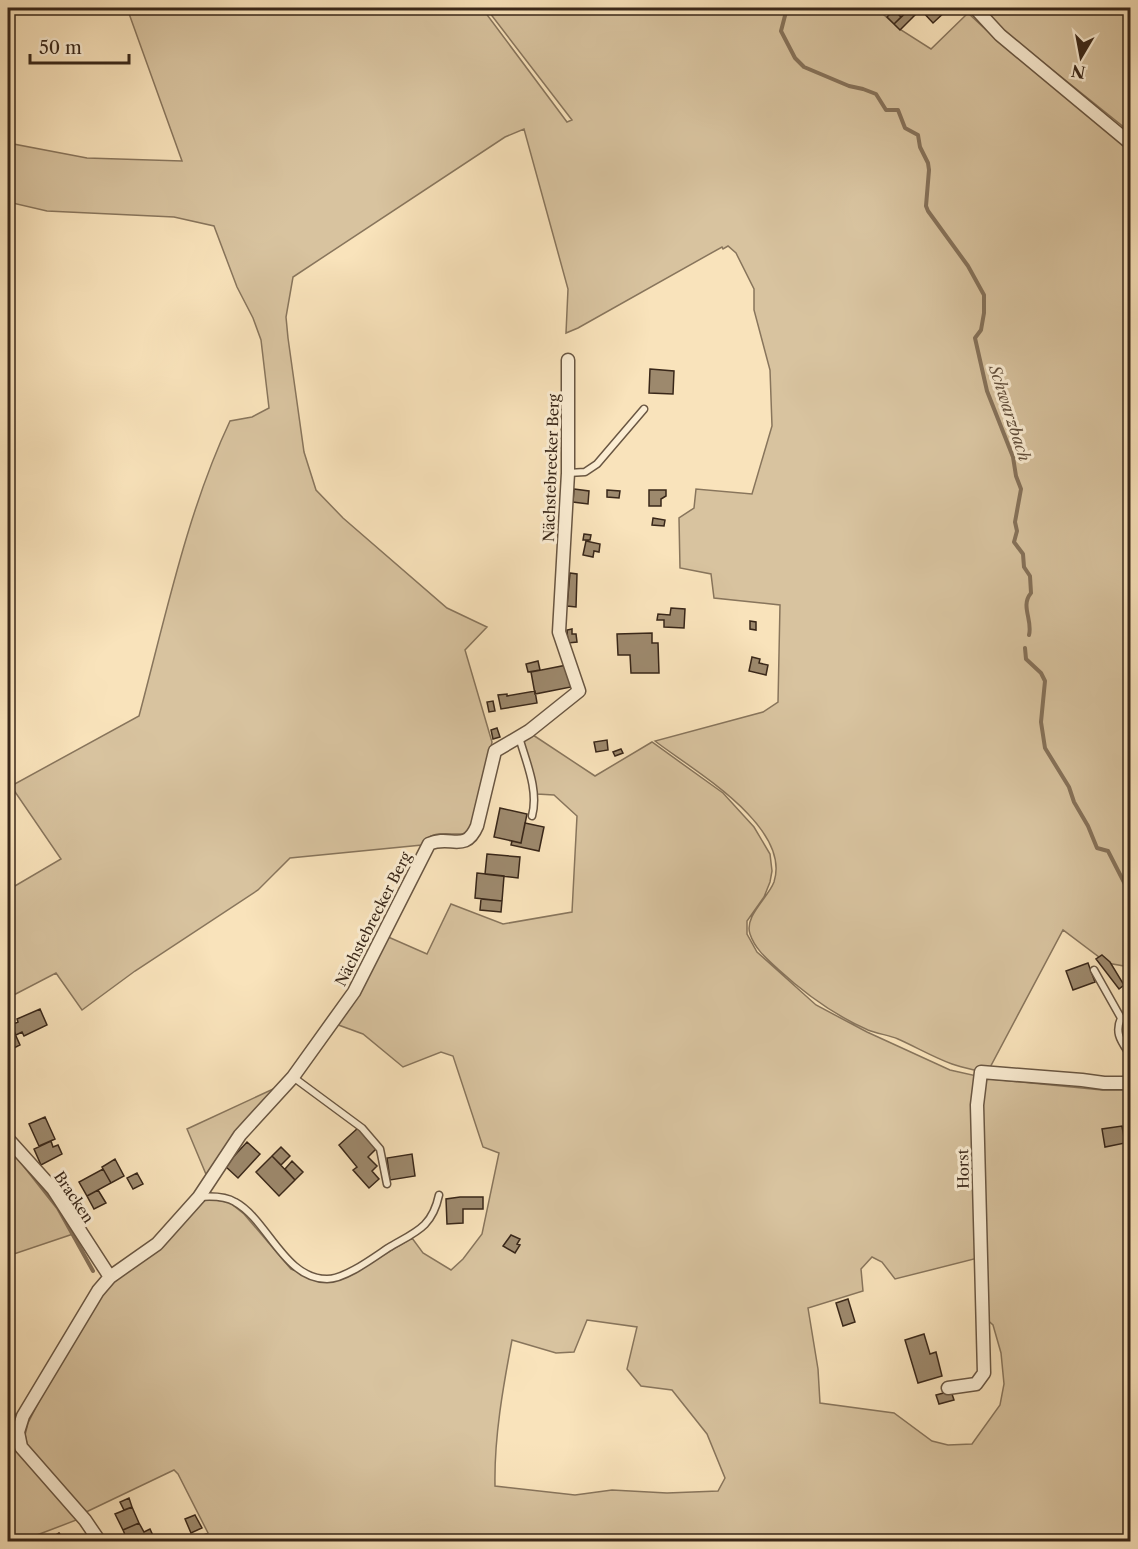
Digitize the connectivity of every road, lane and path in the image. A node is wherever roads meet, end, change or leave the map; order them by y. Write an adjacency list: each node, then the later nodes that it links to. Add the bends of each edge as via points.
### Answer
1 (975, 8): 2 (street, via 1000,35)
2 (1131, 143)
3 (568, 360): 5 (street, Nächstebrecker Berg)
4 (644, 409): 5 (lane, via 597,464 585,472)
5 (568, 473): 6 (street, Nächstebrecker Berg, via 559,632 579,691)
6 (519, 737): 7 (lane, via 534,791); 10 (street, Nächstebrecker Berg, via 495,751 473,835 468,841 437,840 429,844 354,992)
7 (532, 816)
8 (1094, 970): 9 (lane, via 1121,1018 1119,1039)
9 (1131, 1055)
10 (293, 1077): 13 (lane, via 362,1128 380,1149); 15 (street, Nächstebrecker Berg, via 240,1135)
11 (1131, 1083): 17 (street, Horst, via 981,1072 976,1105 984,1373 976,1384)
12 (8, 1139): 16 (street, Bracken, via 53,1189)
13 (387, 1184)
14 (439, 1194): 15 (lane, via 435,1211 423,1227 346,1274 327,1279 294,1267 250,1213 234,1201 218,1196)
15 (200, 1197): 16 (street, Nächstebrecker Berg, via 157,1244)
16 (110, 1277): 18 (street, Nächstebrecker Berg, via 23,1416 18,1432 21,1447 86,1520)
17 (948, 1388)
18 (100, 1542)

